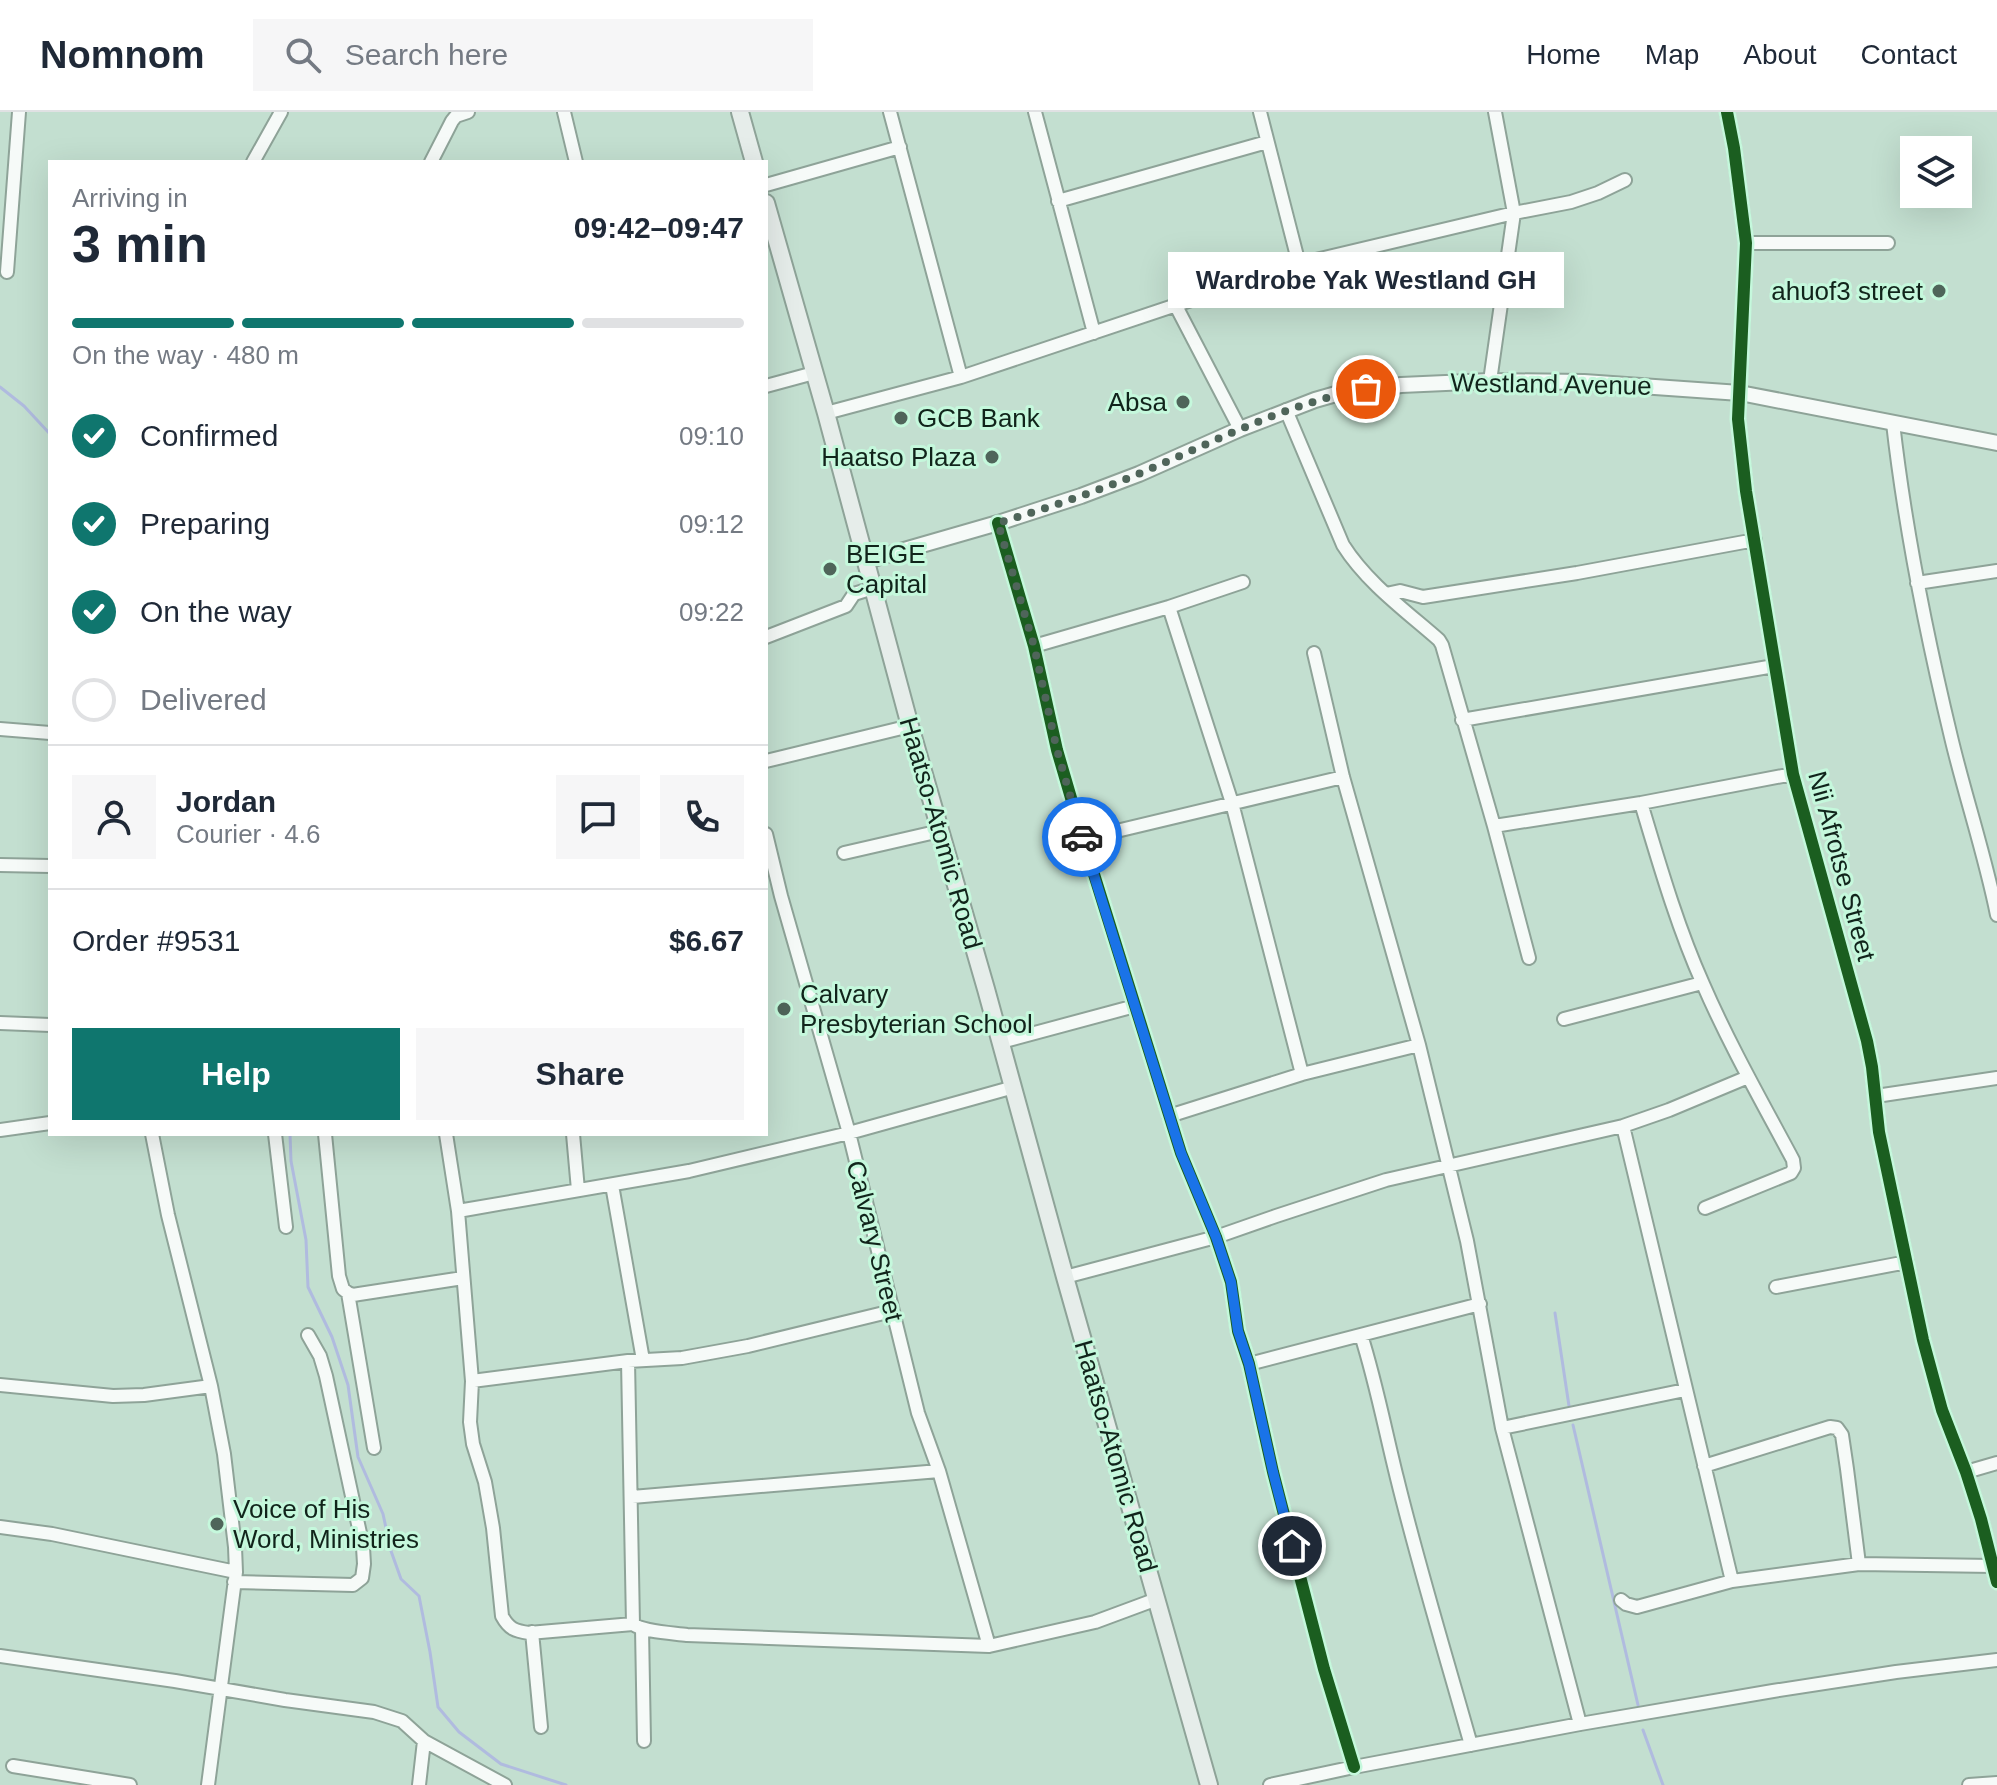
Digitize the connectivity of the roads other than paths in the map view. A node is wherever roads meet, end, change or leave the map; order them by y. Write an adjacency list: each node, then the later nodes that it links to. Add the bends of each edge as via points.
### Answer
1 (19, 112): 25 (street)
2 (281, 112): 13 (street)
3 (468, 112): 14 (street, via 452,121)
4 (564, 112): 15 (street)
5 (740, 112): 16 (main road)
6 (890, 112): 12 (street)
7 (1035, 112): 19 (street)
8 (1260, 112): 11 (street)
9 (1495, 112): 21 (street)
10 (1727, 112): 22 (street, Nii Afrotse Street)
11 (1267, 142): 19 (street); 24 (street)
12 (900, 147): 18 (street); 29 (street)
13 (254, 160)
14 (432, 160)
15 (576, 160)
16 (753, 160)
17 (1625, 180): 21 (street, via 1571,202)
18 (768, 184)
19 (1058, 201): 27 (street)
20 (768, 210): 28 (main road, Haatso-Atomic Road)
21 (1514, 213): 24 (street); 30 (street)
22 (1746, 243): 23 (street); 32 (street, Nii Afrotse Street)
23 (1888, 243)
24 (1299, 264): 26 (street)
25 (7, 272)
26 (1176, 306): 27 (street); 36 (street)
27 (1094, 333): 29 (street)
28 (814, 373): 31 (street); 34 (main road, Haatso-Atomic Road)
29 (961, 377): 34 (street)
30 (1490, 381): 32 (street, Westland Avenue); 33 (street, Westland Avenue, via 1366,389)
31 (768, 385)
32 (1740, 393): 35 (street, Westland Avenue); 39 (street, Nii Afrotse Street, via 1740,440)
33 (1286, 410): 36 (street, Westland Avenue); 45 (street, via 1343,545)
34 (826, 413): 40 (main road, Haatso-Atomic Road)
35 (1893, 423): 37 (street, Westland Avenue); 43 (street)
36 (1240, 429): 38 (street, Westland Avenue, via 1119,482)
37 (1997, 443)
38 (998, 523): 40 (street, Westland Avenue); 50 (street)
39 (1755, 540): 46 (street); 52 (street, Nii Afrotse Street)
40 (866, 561): 44 (main road, Haatso-Atomic Road)
41 (1997, 571): 43 (street)
42 (1243, 582): 47 (street)
43 (1917, 583): 71 (street)
44 (873, 588): 49 (street, via 854,594 846,606); 54 (main road, Haatso-Atomic Road)
45 (1386, 594): 46 (street, via 1400,591); 48 (street)
46 (1423, 597): 48 (street)
47 (1169, 607): 50 (street); 60 (street)
48 (1417, 621): 53 (street, via 1442,645)
49 (768, 636)
50 (1034, 646): 64 (street)
51 (1314, 653): 59 (street)
52 (1774, 666): 53 (street); 58 (street, Nii Afrotse Street)
53 (1462, 720): 62 (street)
54 (910, 726): 57 (street); 63 (main road, Haatso-Atomic Road)
55 (0, 729): 56 (street)
56 (48, 733)
57 (768, 761)
58 (1793, 774): 61 (street); 84 (street, Nii Afrotse Street, via 1867,1041)
59 (1343, 777): 60 (street); 79 (street)
60 (1232, 803): 64 (street); 80 (street)
61 (1641, 803): 62 (street); 73 (street)
62 (1494, 826): 72 (street)
63 (940, 831): 66 (street); 78 (main road, Haatso-Atomic Road)
64 (1083, 839): 74 (street)
65 (768, 842): 69 (street, Calvary Street)
66 (844, 853)
67 (0, 865): 68 (street)
68 (48, 866)
69 (781, 896): 70 (street); 89 (street, Calvary Street)
70 (768, 898)
71 (1997, 915)
72 (1529, 958)
73 (1702, 983): 75 (street); 81 (street)
74 (1135, 1006): 78 (street); 85 (street)
75 (1564, 1019)
76 (0, 1023): 77 (street)
77 (48, 1025)
78 (1001, 1042): 83 (main road, Haatso-Atomic Road)
79 (1419, 1045): 80 (street); 95 (street)
80 (1302, 1074): 85 (street)
81 (1748, 1077): 87 (street); 98 (street, via 1794,1168)
82 (1997, 1078): 84 (street)
83 (1014, 1087): 89 (street); 103 (main road, Haatso-Atomic Road)
84 (1876, 1096): 102 (street, Nii Afrotse Street)
85 (1169, 1116): 101 (street)
86 (48, 1123): 88 (street)
87 (1623, 1126): 95 (street); 117 (street)
88 (0, 1130)
89 (849, 1133): 96 (street); 108 (street, Calvary Street)
90 (152, 1136): 116 (street)
91 (275, 1136): 100 (street)
92 (325, 1136): 106 (street, via 339,1276)
93 (446, 1136): 99 (street)
94 (573, 1136): 97 (street)
95 (1448, 1167): 101 (street, via 1386,1180); 107 (street)
96 (612, 1185): 97 (street); 111 (street)
97 (578, 1190): 99 (street)
98 (1705, 1208)
99 (458, 1211): 104 (street)
100 (286, 1227)
101 (1216, 1237): 103 (street); 113 (street)
102 (1907, 1262): 105 (street); 123 (street, Nii Afrotse Street, via 1933,1382)
103 (1065, 1277): 131 (main road, Haatso-Atomic Road)
104 (463, 1278): 106 (street); 114 (street)
105 (1776, 1287)
106 (348, 1293): 119 (street)
107 (1480, 1304): 110 (street); 118 (street)
108 (892, 1311): 111 (street, via 748,1346); 122 (street, Calvary Street)
109 (308, 1335): 128 (street, via 320,1356 333,1405 363,1547 362,1578 353,1585)
110 (1361, 1335): 113 (street); 143 (street)
111 (643, 1360): 112 (street)
112 (628, 1361): 114 (street); 124 (street)
113 (1249, 1364): 145 (street, via 1324,1669)
114 (472, 1381): 134 (street, via 470,1422 493,1528 502,1616 513,1630)
115 (0, 1385): 116 (street, via 113,1396)
116 (211, 1386): 128 (street, via 224,1454)
117 (1685, 1390): 118 (street); 121 (street)
118 (1502, 1428): 139 (street)
119 (374, 1448)
120 (1997, 1463): 123 (street)
121 (1704, 1466): 126 (street, via 1837,1428); 129 (street)
122 (939, 1471): 124 (street); 135 (street, Calvary Street)
123 (1966, 1472): 127 (street, Nii Afrotse Street)
124 (632, 1497): 133 (street)
125 (0, 1527): 128 (street)
126 (1859, 1564): 127 (street); 129 (street)
127 (1993, 1566): 130 (street, Nii Afrotse Street)
128 (235, 1577): 138 (street)
129 (1732, 1581): 132 (street, via 1637,1607)
130 (1997, 1582)
131 (1157, 1599): 135 (street, via 1095,1622); 151 (main road, Haatso-Atomic Road)
132 (1621, 1600)
133 (638, 1626): 134 (street); 135 (street, via 687,1635); 142 (street)
134 (532, 1632): 140 (street)
135 (989, 1646)
136 (0, 1656): 138 (street)
137 (1996, 1661): 139 (street)
138 (219, 1688): 141 (street, via 374,1712 402,1721); 148 (street)
139 (1580, 1724): 143 (street)
140 (541, 1727)
141 (424, 1741): 149 (street); 150 (street)
142 (644, 1741)
143 (1471, 1745): 145 (street)
144 (13, 1766): 147 (street)
145 (1354, 1767): 152 (street)
146 (1997, 1783): 153 (street)
147 (130, 1785)
148 (208, 1785)
149 (419, 1785)
150 (505, 1785)
151 (1209, 1785)
152 (1270, 1785)
153 (1969, 1785)

